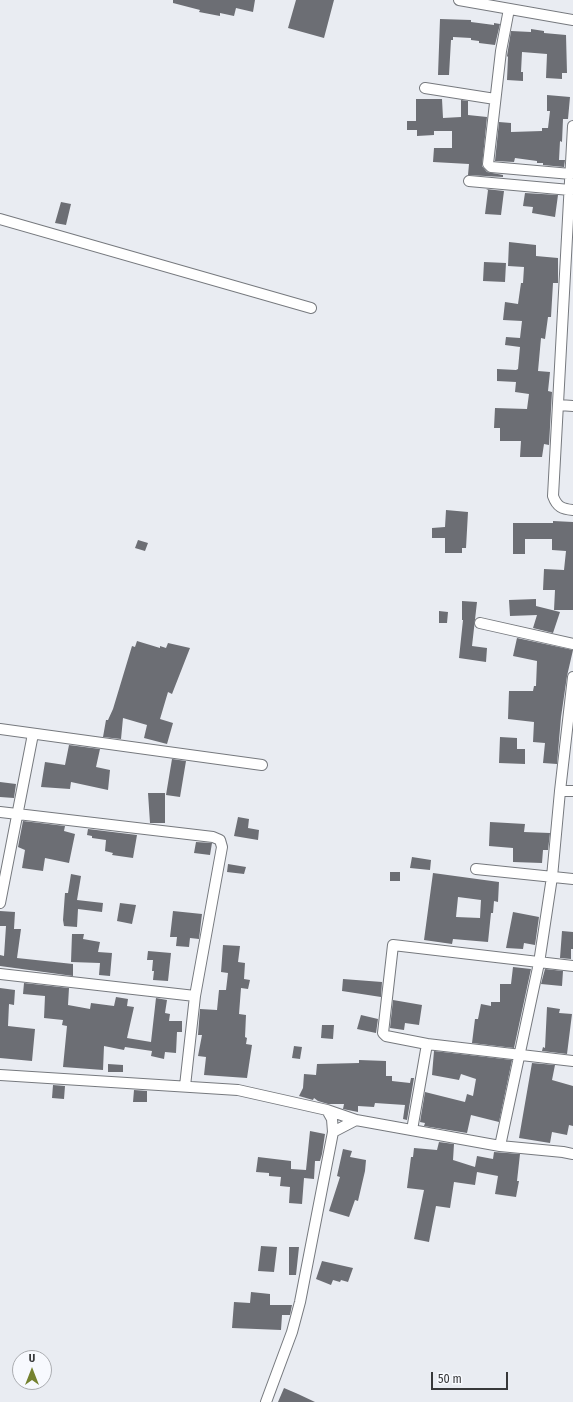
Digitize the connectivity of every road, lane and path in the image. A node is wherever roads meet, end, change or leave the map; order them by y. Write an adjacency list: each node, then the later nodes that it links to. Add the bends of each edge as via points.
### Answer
1 (459, 0): 2 (street)
2 (509, 9): 3 (street); 5 (street)
3 (573, 20)
4 (425, 88): 5 (street)
5 (496, 99): 8 (street, via 489,166)
6 (573, 126): 8 (street)
7 (469, 181): 8 (street)
8 (571, 182): 11 (street)
9 (0, 219): 10 (street)
10 (311, 308)
11 (558, 405): 12 (street); 13 (street, via 553,496 556,504 563,509)
12 (573, 406)
13 (573, 510)
14 (480, 623): 15 (street)
15 (573, 644)
16 (573, 677): 20 (street)
17 (0, 729): 18 (street)
18 (33, 734): 19 (street); 23 (street)
19 (262, 766)
20 (560, 791): 21 (street); 25 (street)
21 (573, 791)
22 (0, 812): 23 (street)
23 (18, 814): 27 (street); 31 (street, via 220,840 222,847)
24 (476, 869): 25 (street)
25 (552, 877): 26 (street); 28 (street)
26 (573, 879)
27 (0, 903)
28 (539, 963): 29 (street); 32 (street, via 393,945 383,1033 386,1036); 33 (street)
29 (573, 966)
30 (0, 974): 31 (street)
31 (195, 996): 36 (street)
32 (427, 1044): 33 (street); 39 (street)
33 (520, 1055): 34 (street); 41 (street)
34 (573, 1061)
35 (0, 1075): 36 (street)
36 (185, 1086): 37 (street, via 238,1090)
37 (327, 1110): 38 (street); 40 (street, via 332,1119)
38 (356, 1120): 39 (street); 40 (street)
39 (412, 1130): 41 (street)
40 (333, 1132): 43 (street, via 300,1302 292,1332)
41 (500, 1146): 42 (street)
42 (573, 1154)
43 (266, 1402)

